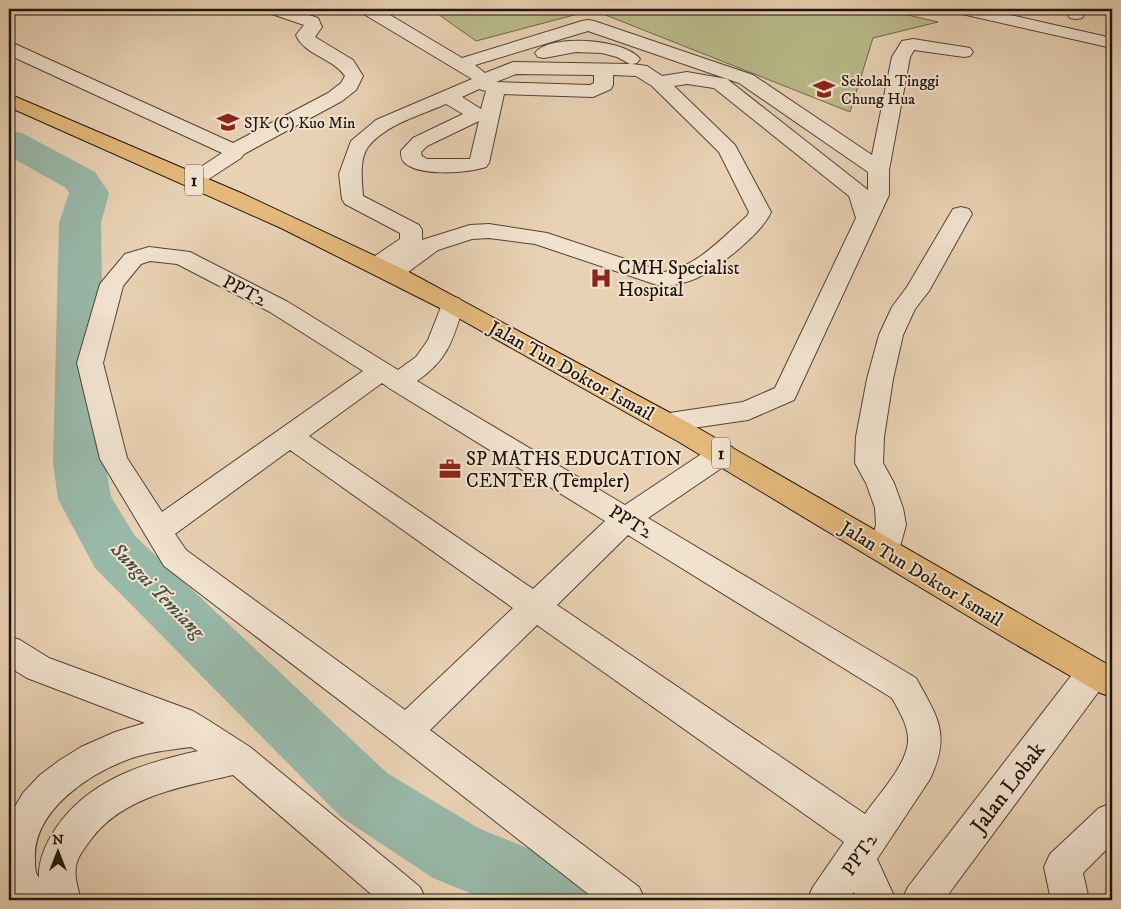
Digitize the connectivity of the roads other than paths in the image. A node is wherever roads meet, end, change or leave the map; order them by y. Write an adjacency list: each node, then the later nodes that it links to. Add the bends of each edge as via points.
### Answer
1 (275, 9): 15 (street, via 312,22 313,27 306,35 308,40 346,64 354,76 349,86 335,97)
2 (368, 9): 7 (street)
3 (962, 9): 4 (street)
4 (1112, 43)
5 (9, 48): 15 (street)
6 (964, 52): 16 (street, via 908,45 901,57)
7 (460, 64): 12 (street); 16 (street, via 588,25 746,79)
8 (513, 68): 9 (street); 10 (street, via 552,49 567,47 619,51); 12 (street)
9 (603, 69): 10 (street); 12 (street, via 604,85 593,91)
10 (640, 70): 11 (street)
11 (659, 82): 19 (street, via 687,78 720,83 859,194); 20 (street, via 728,149 760,212 757,219 696,270 676,279 664,280 539,238 489,231 470,232 430,245)
12 (486, 84): 13 (street); 13 (street, via 479,163 423,165 412,159 411,151 420,142 474,115 473,111)
13 (447, 96): 20 (street, via 383,124 358,145 350,174 353,199 411,230 411,242)
14 (9, 100): 17 (highway, Jalan Tun Doktor Ismail / 1)
15 (234, 150): 17 (street, via 234,154)
16 (879, 170): 19 (street, via 878,195)
17 (194, 180): 20 (highway, Jalan Tun Doktor Ismail / 1)
18 (961, 214): 28 (street, via 917,291 904,307 891,335 880,379 869,463 889,508 891,525)
19 (867, 218): 23 (street, via 785,394 748,411)
20 (385, 269): 21 (highway, Jalan Tun Doktor Ismail / 1)
21 (452, 304): 22 (street, via 440,341 424,363); 23 (highway, Jalan Tun Doktor Ismail / 1)
22 (390, 377): 24 (street); 26 (street, PPT2); 27 (street, PPT2, via 279,308 182,257 149,254 133,259 112,284 90,363 114,459)
23 (665, 422): 25 (highway, Jalan Tun Doktor Ismail / 1)
24 (290, 437): 27 (street); 29 (street)
25 (722, 454): 26 (street); 28 (highway, Jalan Tun Doktor Ismail / 1)
26 (627, 518): 29 (street); 36 (street, PPT2, via 904,688 920,717 925,741 918,768)
27 (159, 530): 33 (street, PPT2, via 175,558)
28 (884, 550): 31 (highway, Jalan Tun Doktor Ismail / 1)
29 (535, 607): 33 (street); 36 (street)
30 (9, 650): 32 (street, via 38,668 182,722)
31 (1103, 678): 43 (street, Jalan Lobak)
32 (196, 731): 34 (street); 38 (street, via 136,741 97,756 41,797 24,824 16,845 16,871)
33 (406, 731): 37 (street, PPT2)
34 (238, 758): 39 (street, via 134,786 104,801 75,829 59,860); 40 (street)
35 (1112, 820): 44 (street, via 1063,867)
36 (863, 848): 41 (street, PPT2); 42 (street, via 875,896)
37 (623, 899)
38 (31, 900)
39 (62, 900)
40 (407, 900)
41 (826, 900)
42 (872, 900)
43 (921, 900)
44 (1070, 900)

